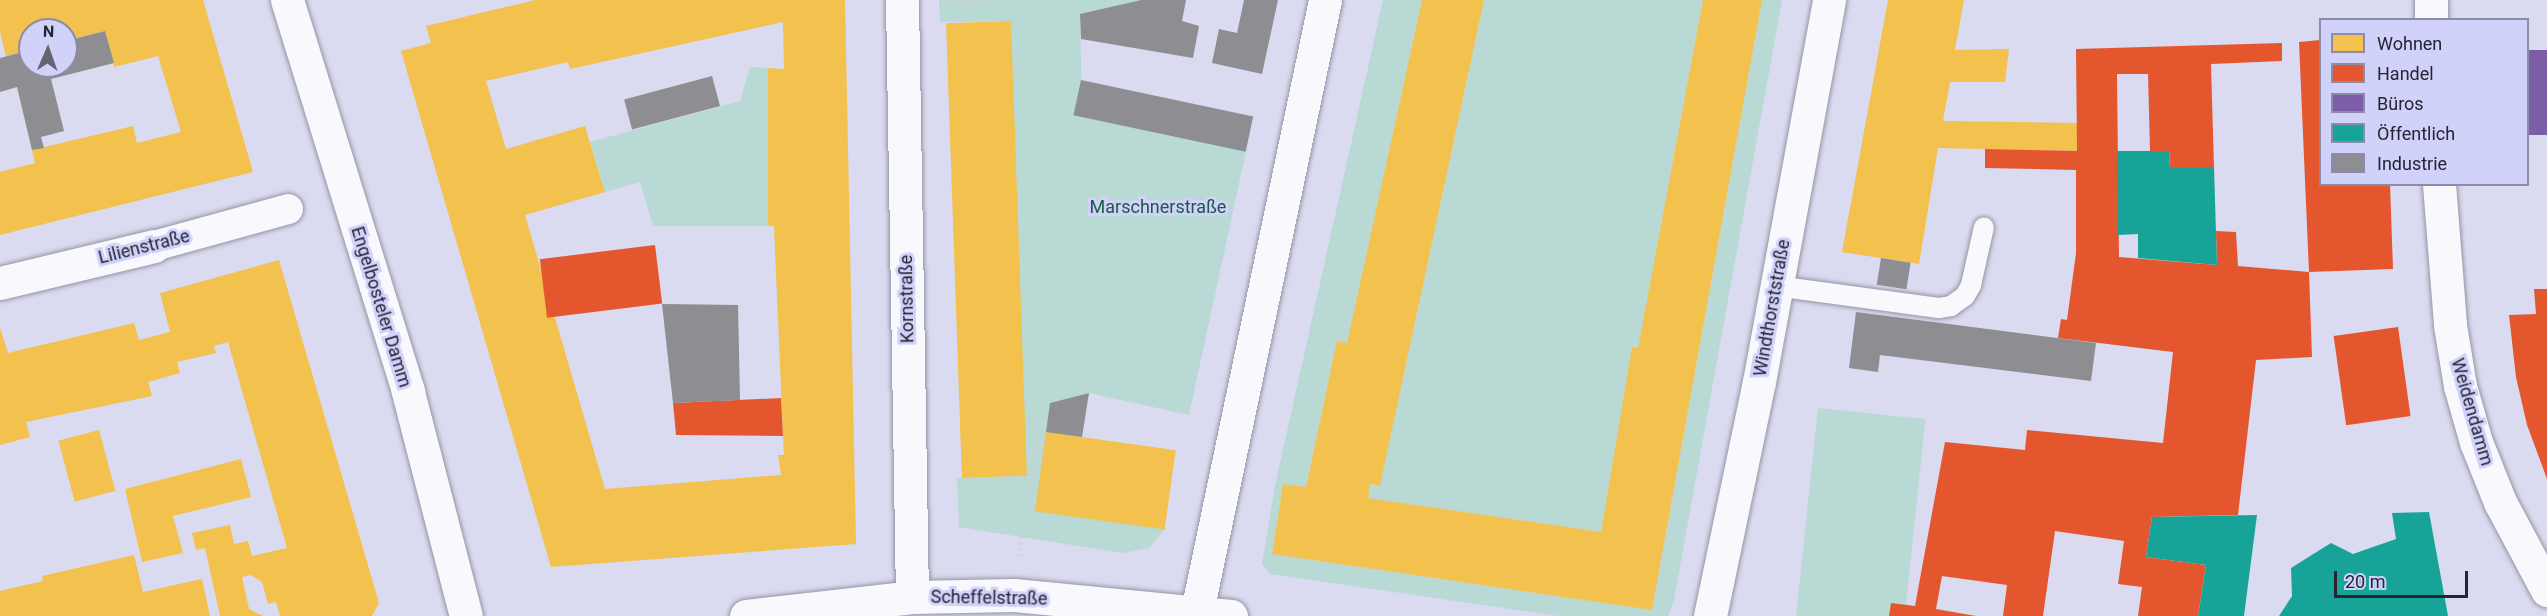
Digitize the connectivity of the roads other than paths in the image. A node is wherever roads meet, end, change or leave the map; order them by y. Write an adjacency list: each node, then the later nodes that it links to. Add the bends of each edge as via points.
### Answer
1 (287, 0): 16 (street, Engelbosteler Damm, via 408,392)
2 (1325, 0): 15 (street)
3 (1829, 0): 12 (street, Windthorststraße)
4 (2431, 0): 6 (street)
5 (902, 2): 14 (street, Kornstraße)
6 (2432, 18)
7 (2439, 186): 13 (street, Weidendamm, via 2450,325 2460,386 2476,442 2500,502)
8 (288, 209): 10 (street, Lilienstraße)
9 (1983, 227): 12 (lane, via 1971,285 1965,296 1951,306 1939,308)
10 (154, 246): 11 (street, Lilienstraße)
11 (0, 283)
12 (1776, 286): 19 (street, Windthorststraße)
13 (2547, 590)
14 (912, 597): 15 (street, Scheffelstraße, via 1014,595); 17 (street, Scheffelstraße)
15 (1197, 614): 18 (street, Scheffelstraße)
16 (466, 616)
17 (746, 616)
18 (1232, 616)
19 (1710, 616)

